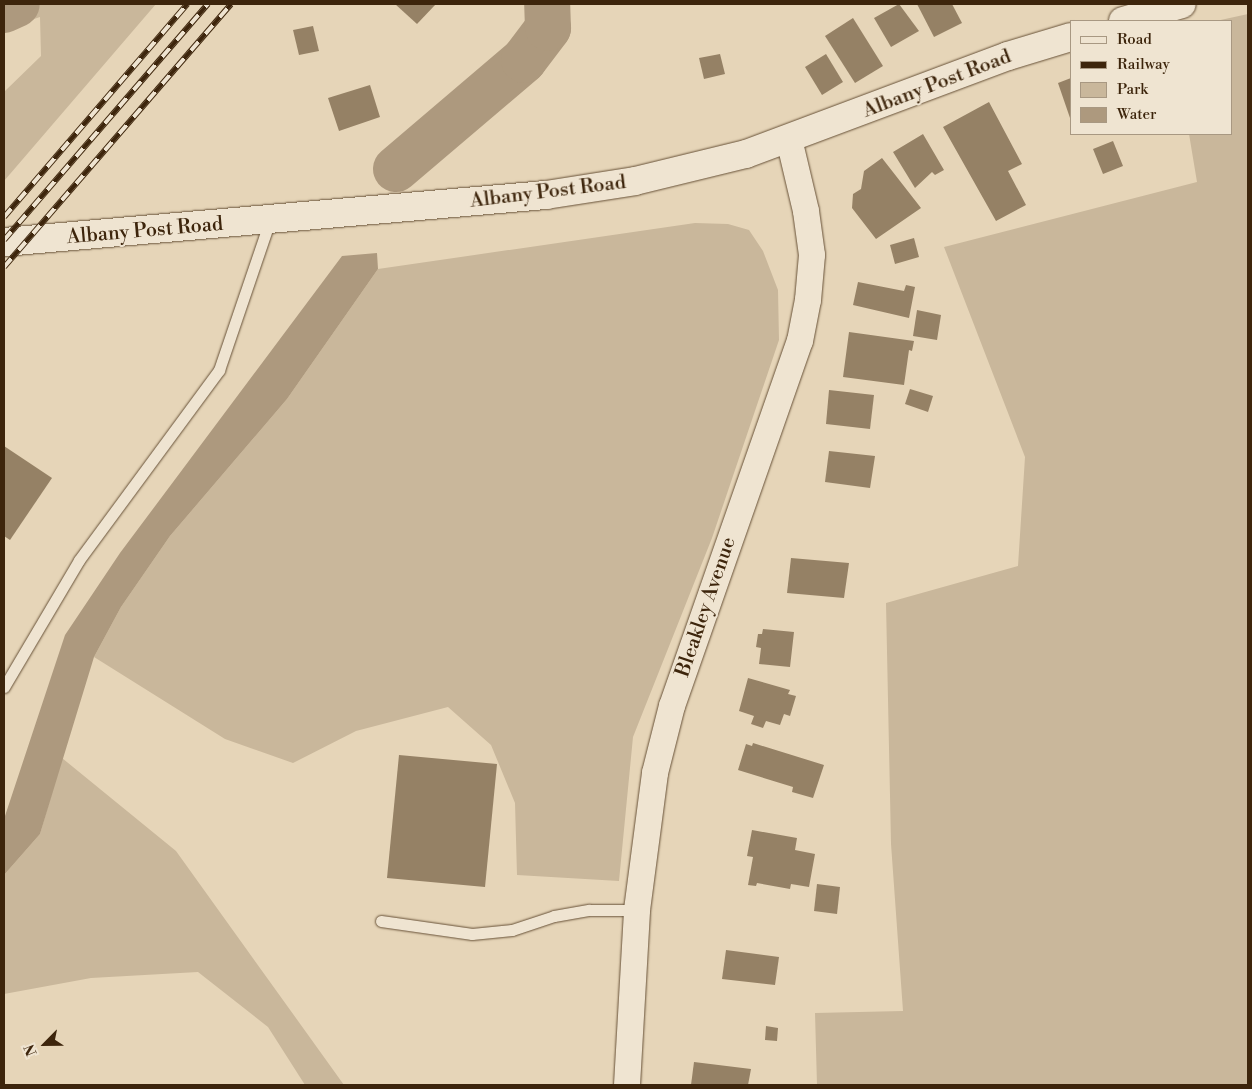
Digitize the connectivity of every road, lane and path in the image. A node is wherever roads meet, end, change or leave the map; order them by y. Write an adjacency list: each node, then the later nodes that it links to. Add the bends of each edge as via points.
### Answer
1 (1182, 4): 2 (main road)
2 (1126, 20)
3 (1070, 37): 4 (main road, Albany Post Road, via 1008,56)
4 (790, 139): 5 (main road, Albany Post Road, via 746,154 635,182 546,195); 8 (street, Bleakley Avenue, via 810,238 808,300 800,341 672,706 655,773)
5 (270, 220): 6 (main road, Albany Post Road); 7 (lane, via 219,370 79,560)
6 (4, 242)
7 (4, 687)
8 (637, 910): 9 (lane, via 589,910 554,916 512,930 472,934); 10 (street, Bleakley Avenue)
9 (382, 922)
10 (627, 1085)

